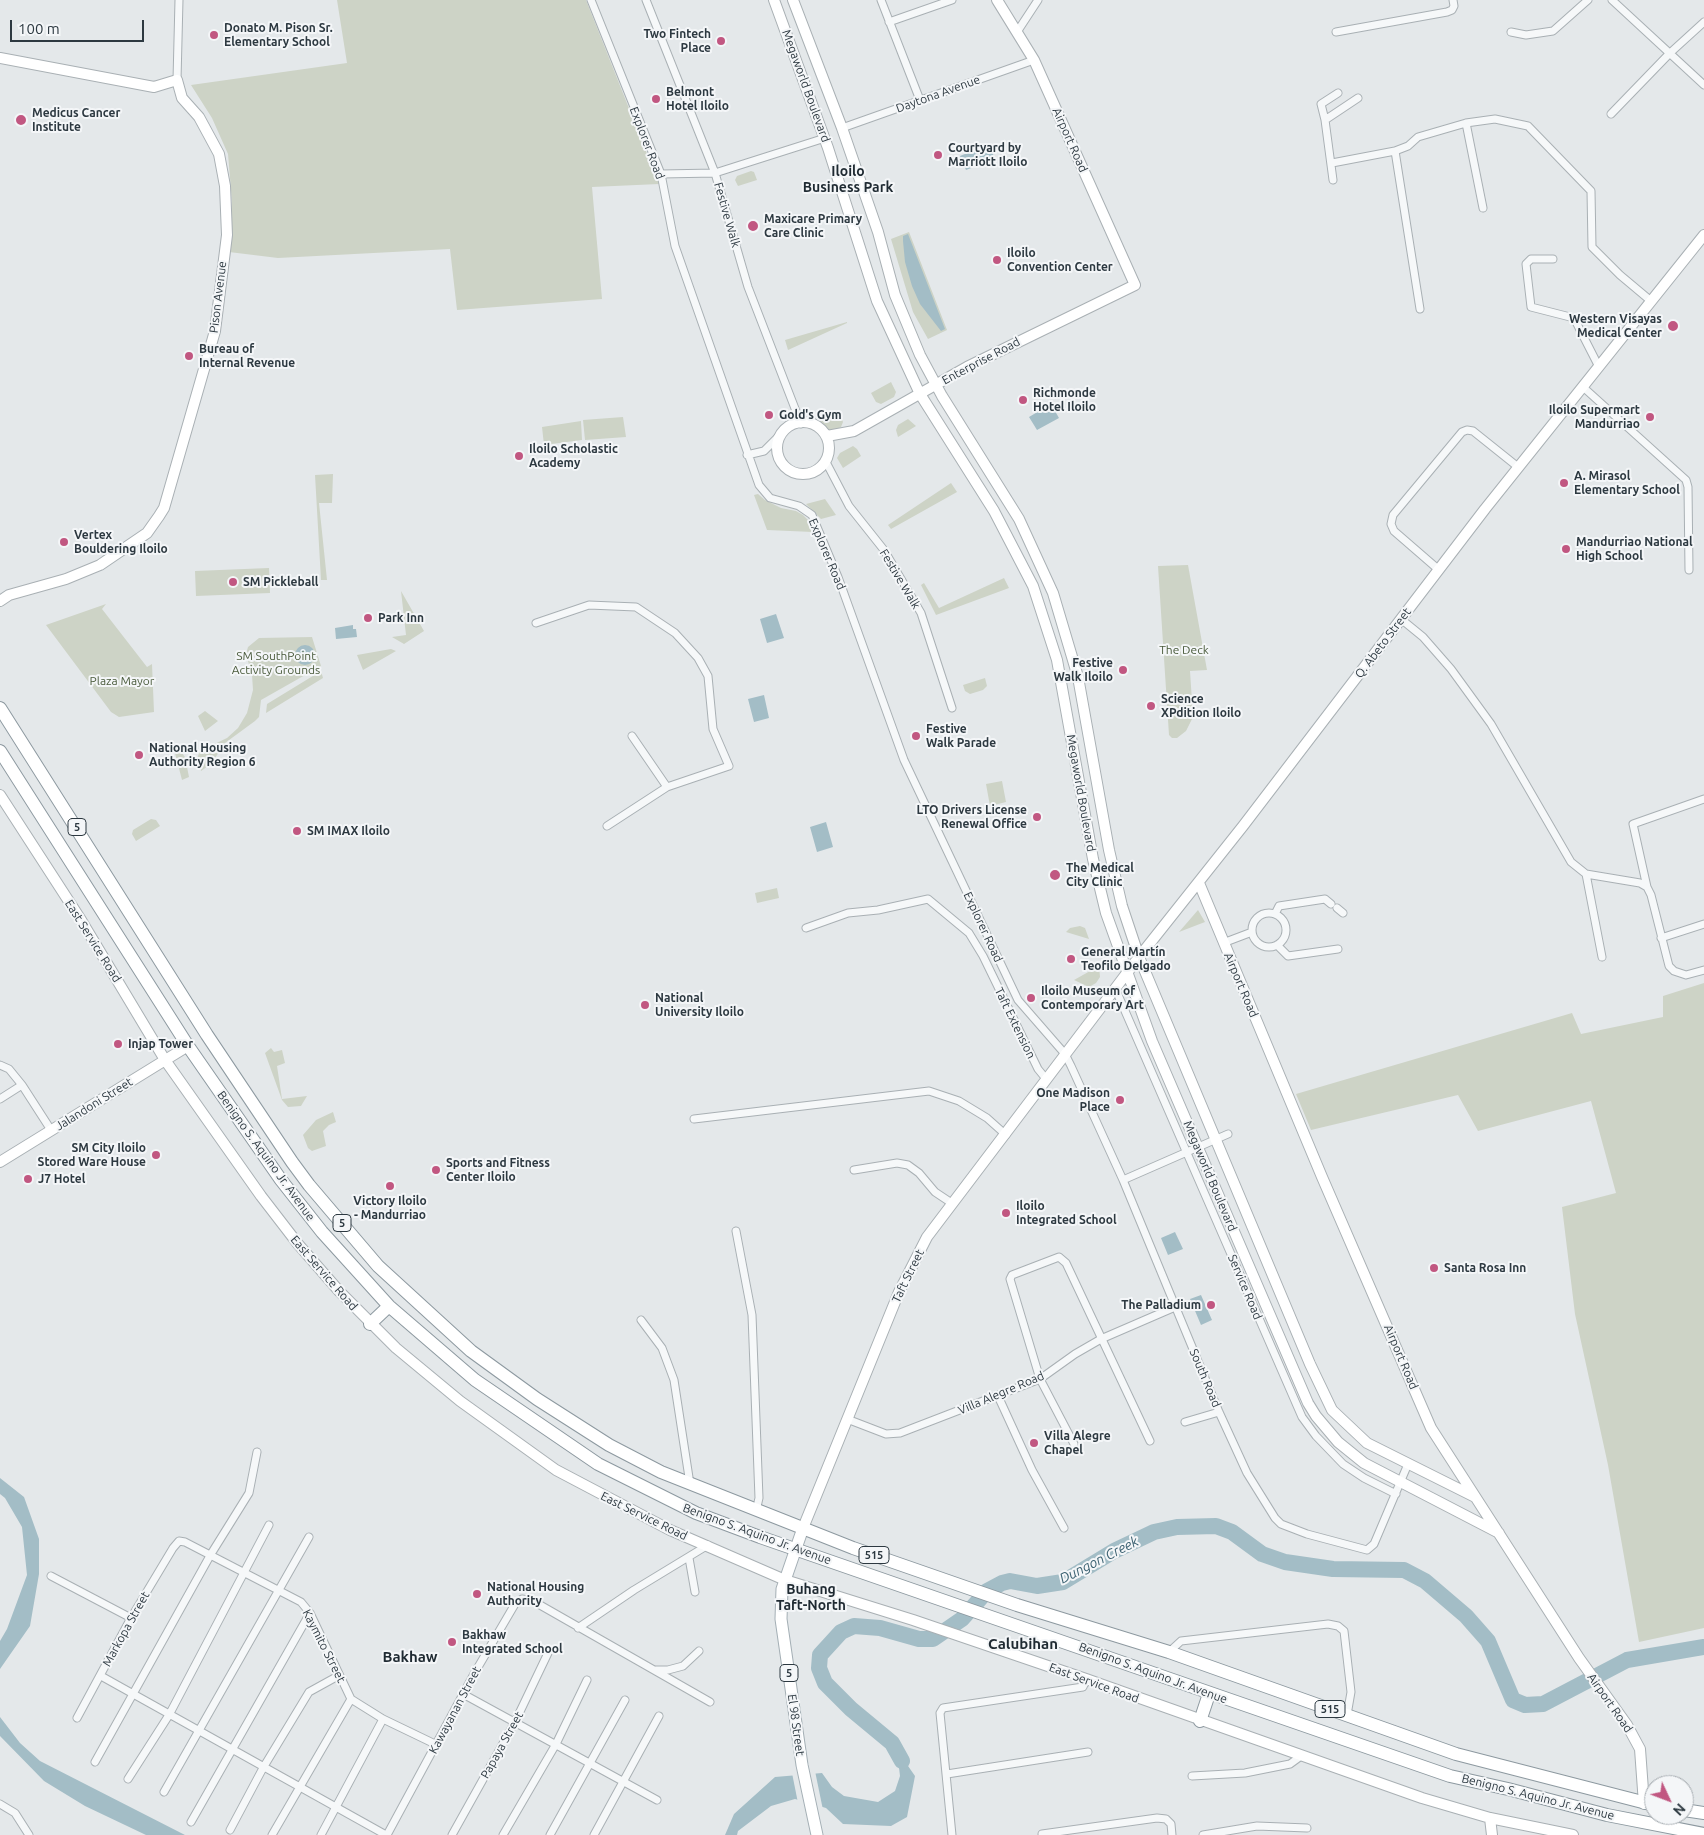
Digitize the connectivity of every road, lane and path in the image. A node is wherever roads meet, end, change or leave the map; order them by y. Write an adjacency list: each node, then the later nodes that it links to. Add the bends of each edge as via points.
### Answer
1 (179, 0): 21 (street)
2 (591, 0): 34 (street, Explorer Road)
3 (646, 0): 33 (street, Festive Walk)
4 (774, 0): 30 (main road, Megaworld Boulevard)
5 (793, 0): 29 (main road, Megaworld Boulevard)
6 (880, 0): 13 (street)
7 (952, 0): 13 (street)
8 (996, 0): 15 (main road, Airport Road)
9 (1038, 0): 15 (street)
10 (1453, 0): 16 (street, via 1454,6 1447,12)
11 (1588, 0): 17 (street, via 1553,31 1526,35)
12 (1612, 0): 18 (street)
13 (889, 22): 25 (street)
14 (1704, 22): 18 (street)
15 (1018, 32): 20 (main road, Airport Road)
16 (1336, 32)
17 (1511, 32)
18 (1670, 53): 22 (street); 26 (street)
19 (0, 58): 21 (main road, via 154,87)
20 (1034, 60): 25 (street, Daytona Avenue); 39 (main road, Airport Road)
21 (177, 80): 58 (main road, Pison Avenue, via 182,98 208,129 219,154 225,186 227,234 215,331 164,508 147,533 100,565)
22 (1704, 85)
23 (1338, 93): 27 (street, via 1321,104)
24 (1358, 98): 27 (street)
25 (920, 100): 29 (street, Daytona Avenue)
26 (1611, 114)
27 (1325, 120): 32 (street)
28 (1466, 123): 31 (street, via 1418,137); 36 (street); 40 (street, via 1503,120 1534,130 1591,191 1592,247)
29 (842, 128): 42 (main road, Megaworld Boulevard, via 878,232 895,295)
30 (825, 138): 33 (street); 43 (main road, Megaworld Boulevard, via 877,301)
31 (1395, 151): 32 (street); 41 (street)
32 (1332, 164): 35 (street)
33 (715, 173): 34 (street); 48 (street, Festive Walk, via 751,296 801,424)
34 (661, 174): 53 (street, Explorer Road, via 675,246)
35 (1333, 180)
36 (1483, 208)
37 (1704, 235): 40 (main road, Q. Abeto Street)
38 (1553, 259): 44 (street, via 1531,259 1526,264 1531,307 1574,318)
39 (1135, 285): 45 (main road, Enterprise Road, via 1038,331)
40 (1652, 301): 44 (main road, Q. Abeto Street)
41 (1420, 309)
42 (920, 355): 43 (main road, via 915,366 908,366); 45 (main road, Megaworld Boulevard)
43 (905, 362): 47 (main road, Megaworld Boulevard)
44 (1599, 367): 46 (main road, Q. Abeto Street)
45 (936, 386): 47 (main road, Enterprise Road); 49 (main road, Megaworld Boulevard)
46 (1583, 387): 55 (main road, Q. Abeto Street); 57 (street, via 1686,480)
47 (920, 394): 50 (main road, Megaworld Boulevard); 52 (main road, Enterprise Road, via 854,431)
48 (808, 422): 51 (main road, via 792,424); 52 (main road)
49 (960, 423): 50 (main road, via 954,419 944,422); 73 (main road, Megaworld Boulevard, via 1019,519 1061,614 1078,677 1109,850)
50 (946, 433): 74 (main road, Megaworld Boulevard, via 1007,533 1044,617 1059,672)
51 (780, 436): 53 (street, via 764,451); 54 (main road, via 779,460 791,472 807,474)
52 (827, 436): 54 (main road, via 830,454)
53 (747, 455): 91 (street, Explorer Road, via 759,485 770,498 799,506 812,515 838,577 904,760 1018,1000)
54 (826, 462): 62 (street, Festive Walk, via 849,506 884,550 921,613)
55 (1518, 467): 56 (main road, Q. Abeto Street); 56 (street, via 1473,431 1467,430 1393,515 1391,524 1394,531)
56 (1439, 570): 59 (main road, Q. Abeto Street)
57 (1689, 570)
58 (0, 601)
59 (1401, 619): 69 (street, via 1423,637 1451,669 1491,724 1571,862); 70 (main road, Q. Abeto Street)
60 (536, 623): 65 (street, via 588,605 636,606 675,633 698,658 708,676 713,729 729,766)
61 (0, 708): 119 (highway, Benigno S. Aquino Jr. Avenue / 5, via 292,1162 378,1266 471,1351)
62 (952, 708)
63 (632, 736): 65 (street)
64 (0, 751): 90 (highway, Benigno S. Aquino Jr. Avenue / 5)
65 (667, 787): 68 (street)
66 (0, 795): 92 (main road, East Service Road, via 81,920)
67 (1704, 799): 71 (street, via 1633,824)
68 (607, 826)
69 (1586, 874): 71 (street); 84 (street)
70 (1199, 883): 80 (main road, Airport Road); 83 (main road, Q. Abeto Street)
71 (1647, 887): 79 (street)
72 (1337, 908): 75 (street, via 1325,899 1279,906)
73 (1123, 909): 74 (main road, via 1116,919); 83 (main road, Megaworld Boulevard)
74 (1106, 913): 86 (main road, Megaworld Boulevard)
75 (1275, 914): 78 (street, via 1259,916 1252,925); 81 (street, via 1283,921 1286,931)
76 (1704, 924): 79 (street)
77 (806, 928): 94 (street, Taft Extension, via 848,913 878,910 928,898 969,933 1038,1069)
78 (1252, 932): 80 (street); 81 (street, via 1260,945)
79 (1660, 938): 85 (street, via 1669,966 1674,971 1686,975)
80 (1223, 943): 134 (main road, Airport Road, via 1431,1428)
81 (1277, 945): 82 (street, via 1288,956)
82 (1338, 949)
83 (1139, 957): 86 (main road, Q. Abeto Street); 88 (main road, Megaworld Boulevard)
84 (1602, 957)
85 (1704, 970)
86 (1127, 973): 87 (main road, Q. Abeto Street); 89 (main road, Megaworld Boulevard)
87 (1115, 988): 91 (main road, Q. Abeto Street); 105 (street, Service Road)
88 (1157, 1005): 89 (main road, via 1146,1001); 97 (main road, Megaworld Boulevard)
89 (1142, 1013): 98 (main road, Megaworld Boulevard)
90 (188, 1046): 92 (main road, Jalandoni Street); 113 (highway, Benigno S. Aquino Jr. Avenue / 5, via 281,1180 328,1239)
91 (1065, 1054): 94 (main road, Taft Street); 108 (street, South Road)
92 (165, 1060): 100 (main road, Jalandoni Street); 116 (main road, East Service Road, via 260,1196)
93 (0, 1065): 95 (street, via 9,1069)
94 (1047, 1080): 102 (main road, Taft Street)
95 (22, 1085): 96 (street); 100 (street)
96 (0, 1099)
97 (1198, 1100): 98 (main road, via 1194,1114); 103 (main road, Megaworld Boulevard)
98 (1181, 1108): 104 (main road, Megaworld Boulevard)
99 (694, 1119): 102 (street, via 929,1092 959,1101 987,1118)
100 (51, 1130): 106 (main road, Jalandoni Street)
101 (1228, 1134): 103 (street)
102 (1006, 1135): 111 (main road, Taft Street)
103 (1215, 1140): 104 (street); 109 (main road, Megaworld Boulevard)
104 (1198, 1147): 105 (street); 110 (main road, Megaworld Boulevard)
105 (1186, 1152): 108 (street); 133 (street, Service Road, via 1305,1421 1343,1464)
106 (0, 1162)
107 (854, 1170): 111 (street, via 897,1163 908,1165 935,1192)
108 (1123, 1180): 114 (street, South Road)
109 (1235, 1186): 110 (main road, via 1222,1181); 126 (main road, Megaworld Boulevard, via 1325,1396 1340,1419)
110 (1218, 1196): 129 (main road, Megaworld Boulevard, via 1308,1403 1338,1442)
111 (953, 1204): 123 (main road, Taft Street, via 927,1237 899,1292)
112 (736, 1231): 135 (street, via 752,1315)
113 (389, 1306): 116 (highway); 121 (highway, Benigno S. Aquino Jr. Avenue / 5)
114 (1175, 1307): 117 (street, Villa Alegre Road); 122 (street, South Road)
115 (641, 1320): 132 (street, via 662,1348 674,1380)
116 (370, 1324): 142 (main road, East Service Road, via 460,1401 556,1470 638,1515)
117 (1101, 1339): 118 (street, Villa Alegre Road); 118 (street, via 1063,1259 1012,1274 1010,1279); 125 (street)
118 (1040, 1379): 120 (street, Villa Alegre Road); 127 (street)
119 (511, 1381): 121 (highway); 132 (highway, Benigno S. Aquino Jr. Avenue / 5, via 609,1445)
120 (998, 1396): 123 (street, Villa Alegre Road, via 894,1435); 138 (street, via 1032,1470)
121 (498, 1398): 143 (highway, Benigno S. Aquino Jr. Avenue / 5, via 598,1464 651,1492 696,1513)
122 (1219, 1412): 124 (street); 133 (street, South Road, via 1247,1473 1275,1518 1287,1528 1367,1550 1372,1547)
123 (847, 1418): 137 (main road, Taft Street)
124 (1184, 1422)
125 (1150, 1441)
126 (1368, 1443): 129 (main road, via 1371,1457); 130 (main road, Megaworld Boulevard)
127 (1074, 1444)
128 (258, 1452): 144 (street, via 249,1493)
129 (1357, 1458): 131 (main road, Megaworld Boulevard)
130 (1408, 1464): 131 (street, South Road); 134 (main road, Megaworld Boulevard)
131 (1402, 1482): 133 (street, South Road); 139 (main road, Megaworld Boulevard)
132 (690, 1484): 135 (highway, Benigno S. Aquino Jr. Avenue / 5)
133 (1396, 1494)
134 (1475, 1497): 139 (main road, Airport Road)
135 (756, 1511): 137 (highway, Benigno S. Aquino Jr. Avenue / 5)
136 (269, 1525): 146 (street)
137 (803, 1528): 143 (main road, El 98 Street / 5); 153 (highway, Benigno S. Aquino Jr. Avenue / 515, via 945,1581)
138 (1064, 1528)
139 (1499, 1533): 188 (main road, Airport Road, via 1579,1658 1628,1725 1640,1749)
140 (309, 1537): 149 (street)
141 (179, 1541): 144 (street, Kaymito Street); 152 (street, Markopa Street)
142 (708, 1545): 145 (street); 148 (main road, East Service Road)
143 (796, 1548): 148 (main road, El 98 Street / 5); 155 (highway, Benigno S. Aquino Jr. Avenue / 515)
144 (211, 1554): 146 (street, Kaymito Street); 166 (street)
145 (689, 1558): 150 (street); 154 (street)
146 (244, 1571): 149 (street, Kaymito Street); 170 (street)
147 (51, 1576): 152 (street)
148 (785, 1580): 162 (main road, East Service Road); 214 (main road, El 98 Street / 5, via 781,1619 802,1766)
149 (280, 1591): 151 (street, Kaymito Street, via 301,1602); 177 (street)
150 (695, 1592)
151 (310, 1613): 161 (street, Kaymito Street); 180 (street)
152 (131, 1618): 160 (street, Markopa Street)
153 (1083, 1625): 155 (highway); 157 (highway, Benigno S. Aquino Jr. Avenue / 515)
154 (578, 1628): 159 (street); 164 (street, Kawayanan Street, via 527,1598 515,1604)
155 (1076, 1645): 165 (highway, Benigno S. Aquino Jr. Avenue / 515)
156 (699, 1651): 159 (street, via 683,1666)
157 (1169, 1652): 171 (highway, Benigno S. Aquino Jr. Avenue / 515); 171 (street, via 1181,1641 1328,1624 1338,1626 1344,1631 1351,1692)
158 (548, 1653): 176 (street, Papaya Street)
159 (655, 1670): 169 (street)
160 (101, 1676): 166 (street); 173 (street, Markopa Street)
161 (338, 1676): 167 (street, Kaymito Street); 185 (street, via 309,1692)
162 (1086, 1679): 175 (main road, East Service Road); 187 (street, via 1083,1687 943,1708 940,1713)
163 (587, 1680): 178 (street)
164 (464, 1694): 176 (street); 179 (street, Kawayanan Street)
165 (1209, 1694): 175 (highway); 193 (highway, Benigno S. Aquino Jr. Avenue / 515, via 1450,1776)
166 (133, 1695): 170 (street); 183 (street)
167 (351, 1699): 174 (street, Kaymito Street); 192 (street)
168 (625, 1700): 184 (street)
169 (710, 1702)
170 (169, 1715): 177 (street); 190 (street)
171 (1347, 1715): 186 (highway, Benigno S. Aquino Jr. Avenue / 515, via 1456,1754)
172 (659, 1716): 191 (street)
173 (76, 1718)
174 (383, 1719): 179 (street, Kaymito Street); 198 (street)
175 (1200, 1721): 182 (main road, East Service Road)
176 (515, 1722): 178 (street); 210 (street, Papaya Street)
177 (200, 1732): 180 (street); 194 (street)
178 (556, 1744): 184 (street); 211 (street)
179 (437, 1745): 209 (street, Kawayanan Street)
180 (233, 1751): 185 (street); 200 (street)
181 (1088, 1752): 187 (street)
182 (1300, 1756): 189 (street, via 1290,1764 1245,1773); 199 (main road, East Service Road)
183 (96, 1762)
184 (590, 1764): 191 (street); 212 (street)
185 (263, 1768): 192 (street); 202 (street)
186 (1514, 1769): 193 (highway); 197 (highway, Benigno S. Aquino Jr. Avenue / 515)
187 (947, 1774): 215 (street)
188 (1644, 1775)
189 (1192, 1776)
190 (128, 1779)
191 (624, 1781): 195 (street); 213 (street)
192 (298, 1788): 198 (street); 207 (street)
193 (1508, 1789): 203 (highway, Benigno S. Aquino Jr. Avenue / 515)
194 (164, 1792)
195 (657, 1800)
196 (0, 1804): 206 (street, via 15,1813)
197 (1644, 1804)
198 (336, 1809): 208 (street); 209 (street)
199 (1490, 1818): 218 (main road); 219 (main road, East Service Road)
200 (191, 1822)
201 (1307, 1828): 217 (street, via 1257,1826)
202 (230, 1830)
203 (1674, 1832): 205 (highway, Benigno S. Aquino Jr. Avenue / 515)
204 (1042, 1834): 216 (street, via 1157,1818 1166,1819 1171,1824)
205 (1704, 1834)
206 (29, 1835)
207 (272, 1835)
208 (322, 1835)
209 (387, 1835)
210 (452, 1835)
211 (503, 1835)
212 (550, 1835)
213 (594, 1835)
214 (817, 1835)
215 (952, 1835)
216 (1172, 1835)
217 (1203, 1835)
218 (1492, 1835)
219 (1573, 1835)

